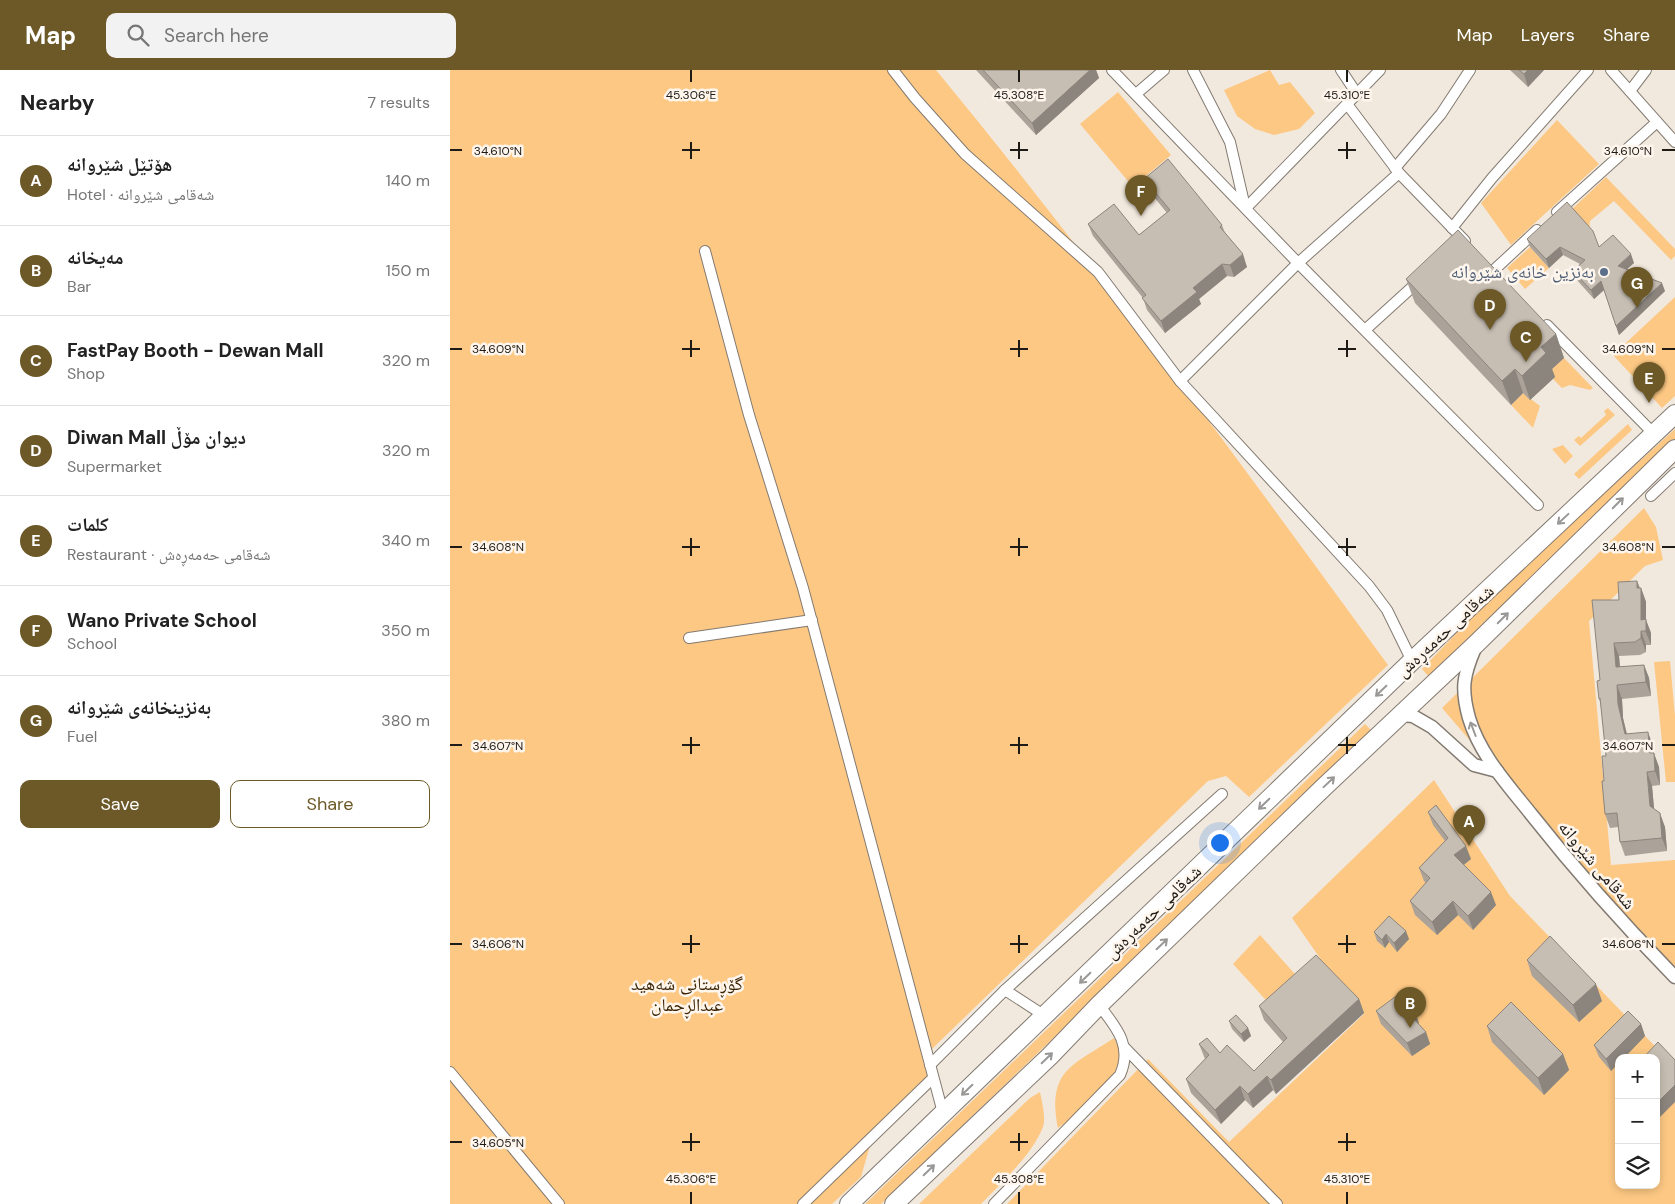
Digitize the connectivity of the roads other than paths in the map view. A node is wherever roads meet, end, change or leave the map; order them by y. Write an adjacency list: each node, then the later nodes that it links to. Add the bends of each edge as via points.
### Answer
1 (893, 70): 27 (street, via 965,154 1098,272)
2 (1112, 70): 12 (street)
3 (1164, 70): 12 (street)
4 (1193, 70): 18 (street, via 1230,142)
5 (1342, 70): 13 (street)
6 (1380, 70): 13 (street)
7 (1470, 70): 17 (street, via 1437,120)
8 (1588, 70): 19 (street)
9 (1611, 70): 11 (street)
10 (1646, 70): 11 (street)
11 (1630, 91): 15 (street)
12 (1136, 94): 18 (street)
13 (1357, 94): 14 (street)
14 (1347, 104): 17 (street); 18 (street)
15 (1657, 122): 16 (street); 23 (street)
16 (1675, 142)
17 (1397, 170): 19 (street); 22 (street)
18 (1246, 208): 22 (street)
19 (1452, 228): 20 (street)
20 (1464, 244)
21 (706, 251): 34 (street, via 750,415)
22 (1298, 263): 26 (street); 27 (street)
23 (1494, 270)
24 (1429, 272): 26 (street)
25 (1539, 317): 29 (street)
26 (1365, 330): 33 (street)
27 (1180, 381): 37 (street, via 1369,586 1387,610)
28 (1675, 414): 29 (highway, شەقامی حەمەڕەش)
29 (1654, 434): 37 (highway, شەقامی حەمەڕەش, one-way to 37)
30 (1675, 449): 36 (highway, شەقامی حەمەڕەش, one-way to 30)
31 (1675, 473): 32 (street)
32 (1651, 496)
33 (1538, 505)
34 (812, 620): 35 (street); 46 (street)
35 (689, 638)
36 (1477, 644): 38 (highway, شەقامی حەمەڕەش); 39 (street, شەقامی شێروانە, one-way to 36, via 1478,742 1465,698 1465,673)
37 (1412, 661): 44 (highway, شەقامی حەمەڕەش, one-way to 44)
38 (1400, 715): 39 (street, via 1413,716 1432,727 1474,765); 43 (highway, شەقامی حەمەڕەش, one-way to 38)
39 (1497, 771): 41 (street, شەقامی شێروانە, via 1585,882)
40 (1222, 794): 42 (street)
41 (1675, 977)
42 (1005, 990): 44 (street); 46 (street)
43 (1099, 1005): 45 (street, via 1119,1031); 53 (highway, شەقامی حەمەڕەش, one-way to 43)
44 (1045, 1016): 49 (highway, شەقامی حەمەڕەش, one-way to 49)
45 (1125, 1048): 54 (street, via 1124,1067 1114,1083); 55 (street)
46 (930, 1065): 48 (street)
47 (450, 1072): 50 (street)
48 (933, 1078): 49 (street); 51 (street)
49 (943, 1113): 52 (highway, شەقامی حەمەڕەش)
50 (559, 1204)
51 (803, 1204)
52 (849, 1204)
53 (894, 1204)
54 (994, 1204)
55 (1277, 1204)

